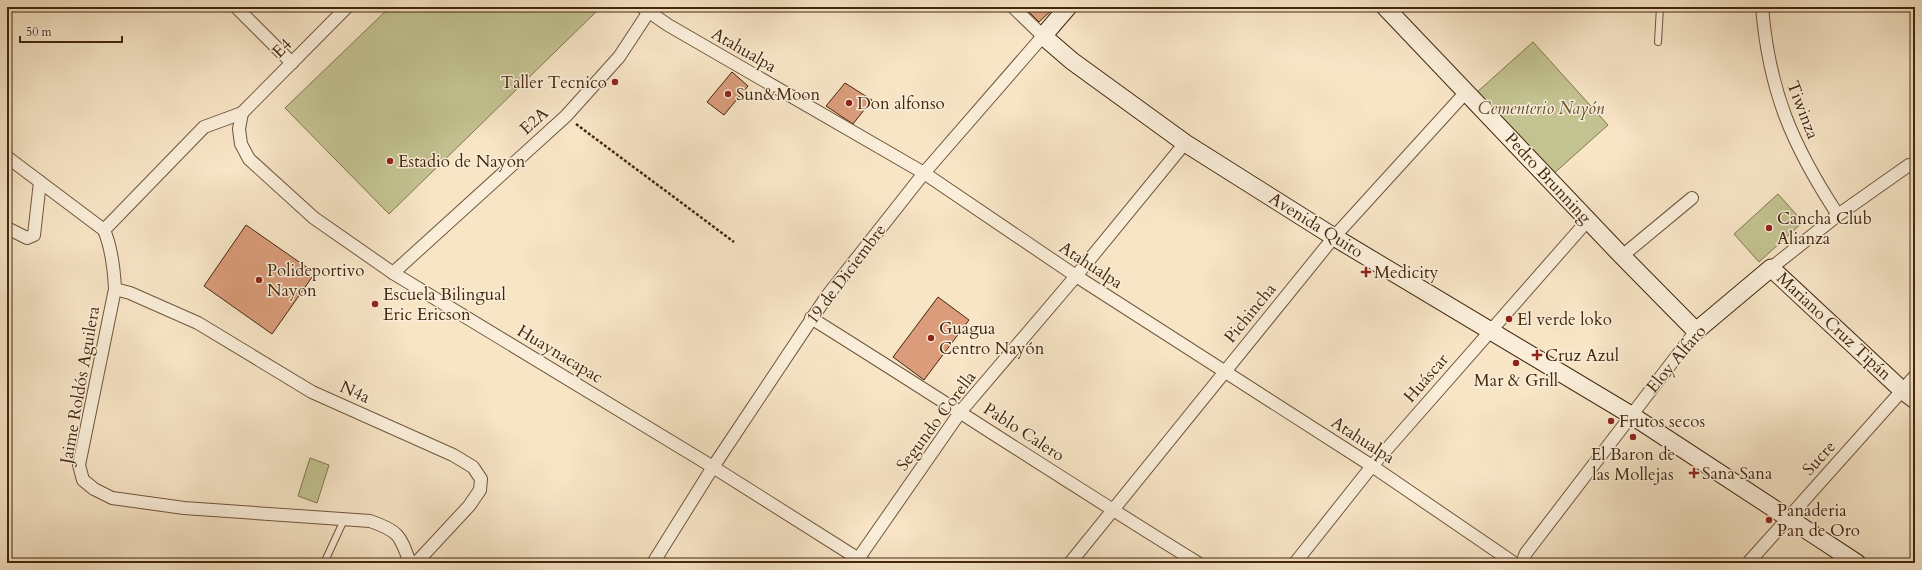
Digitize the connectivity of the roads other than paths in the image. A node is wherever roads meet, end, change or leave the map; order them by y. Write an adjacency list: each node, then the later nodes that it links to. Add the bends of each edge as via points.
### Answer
1 (236, 7): 11 (street)
2 (347, 7): 11 (street, E4)
3 (1013, 7): 9 (street, Avenida Quito)
4 (1068, 7): 9 (street, 19 de Diciembre)
5 (1385, 7): 12 (street, Pedro Brunning)
6 (1660, 7): 10 (lane)
7 (1762, 7): 20 (street, Tiwinza, via 1768,59 1784,116 1813,176)
8 (645, 10): 17 (street, Atahualpa); 27 (street, E2A, via 619,57 566,116)
9 (1043, 36): 14 (street, Avenida Quito, via 1072,61); 17 (street, 19 de Diciembre)
10 (1658, 42)
11 (292, 63): 13 (street, E4)
12 (1466, 92): 21 (street, Pedro Brunning); 24 (street, Pichincha)
13 (242, 113): 23 (street, via 204,127); 27 (street, Huaynacapac, via 239,129 241,144 249,159 314,218)
14 (1185, 143): 24 (street, Avenida Quito); 28 (street, Segundo Corella)
15 (7, 157): 18 (street)
16 (1912, 162): 20 (street, Eloy Alfaro)
17 (924, 173): 28 (street, Atahualpa); 30 (street, 19 de Diciembre)
18 (40, 182): 22 (street, via 34,235 27,238); 23 (street)
19 (1692, 198): 25 (street)
20 (1838, 215): 26 (street, Eloy Alfaro)
21 (1588, 220): 25 (street, Pedro Brunning); 31 (street, Huáscar)
22 (7, 228)
23 (104, 230): 29 (street, Jaime Roldós Aguilera, via 114,264)
24 (1334, 238): 31 (street, Avenida Quito); 33 (street, Pichincha)
25 (1622, 256): 32 (street, Pedro Brunning)
26 (1771, 268): 32 (street, Eloy Alfaro); 35 (street, Mariano Cruz Tipán)
27 (393, 273): 39 (street, Huaynacapac)
28 (1076, 276): 33 (street, Atahualpa); 36 (street, Segundo Corella)
29 (115, 289): 42 (street, Jaime Roldós Aguilera, via 79,466 83,480 112,498 184,508); 46 (street, N4a, via 198,323 312,392 453,455 473,467 482,479 480,490 469,506)
30 (811, 318): 36 (street, Pablo Calero); 39 (street, 19 de Diciembre)
31 (1490, 331): 37 (street, Avenida Quito); 38 (street, Huáscar)
32 (1696, 331): 37 (street, Eloy Alfaro)
33 (1225, 371): 38 (street, Atahualpa); 40 (street, Pichincha)
34 (1915, 376): 35 (street, Sucre)
35 (1909, 396): 41 (street, Sucre)
36 (961, 411): 40 (street, Pablo Calero); 43 (street, Segundo Corella)
37 (1631, 415): 41 (street, Avenida Quito); 52 (street, Eloy Alfaro, via 1526,553)
38 (1372, 466): 50 (street, Huáscar); 51 (street, Atahualpa)
39 (713, 467): 43 (street, Huaynacapac); 47 (street, 19 de Diciembre)
40 (1112, 510): 48 (street, Pichincha); 49 (street, Pablo Calero)
41 (1788, 518): 53 (street, Sucre); 54 (street, Avenida Quito)
42 (344, 520): 44 (lane); 45 (street, Jaime Roldós Aguilera, via 370,521 387,527 401,538)
43 (862, 561)
44 (324, 563)
45 (410, 563)
46 (416, 563)
47 (653, 563)
48 (1070, 563)
49 (1198, 563)
50 (1295, 563)
51 (1514, 563)
52 (1522, 563)
53 (1748, 563)
54 (1857, 563)

